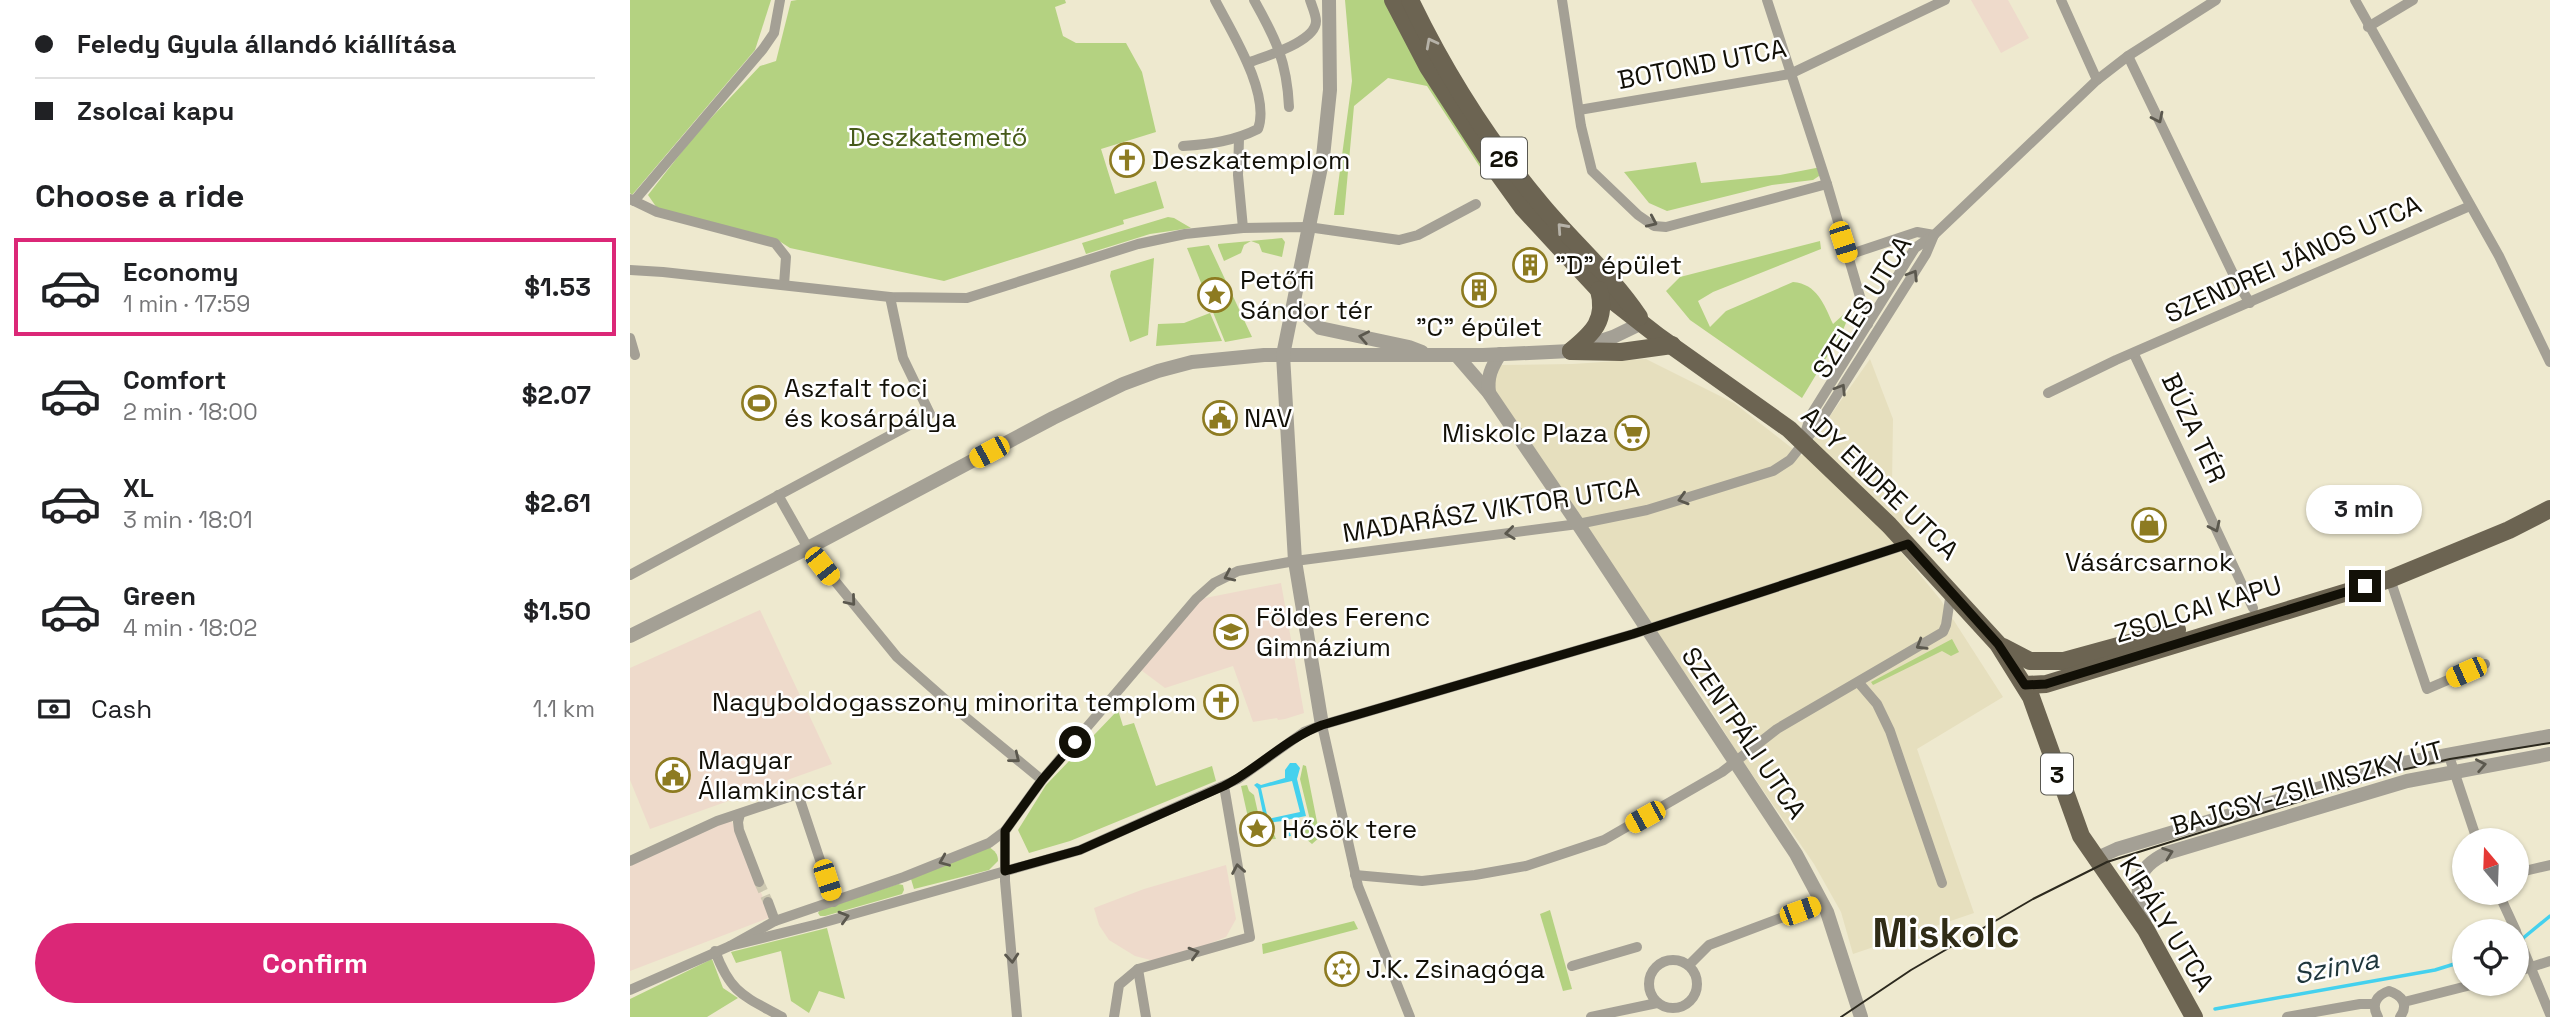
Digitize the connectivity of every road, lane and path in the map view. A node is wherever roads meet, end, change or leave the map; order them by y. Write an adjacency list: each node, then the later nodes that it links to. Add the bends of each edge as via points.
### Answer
1 (780, 0): 26 (street, via 774,33 763,49)
2 (1215, 0): 18 (street)
3 (1254, 0): 16 (street)
4 (1310, 0): 16 (street, via 1314,31)
5 (1329, 0): 29 (street, via 1330,90 1323,157)
6 (1393, 0): 35 (main road, 26, via 1428,66 1494,168 1523,208)
7 (1410, 0): 39 (main road, 26, one-way to 7, via 1626,296 1541,204 1497,148 1438,56)
8 (1562, 0): 22 (street)
9 (1767, 0): 19 (street)
10 (1945, 0): 19 (street, BOTOND UTCA)
11 (2060, 0): 20 (street)
12 (2216, 0): 17 (street, SZELES UTCA)
13 (2355, 0): 15 (street)
14 (2413, 0): 15 (street)
15 (2368, 27): 28 (street)
16 (1281, 50): 18 (street); 21 (street)
17 (2128, 56): 20 (street, SZELES UTCA); 38 (street, one-way to 38)
18 (1248, 63): 23 (street, via 1262,120 1258,129)
19 (1790, 75): 22 (street, BOTOND UTCA); 25 (street)
20 (2097, 80): 31 (street, SZELES UTCA)
21 (1289, 107)
22 (1579, 110): 25 (street, one-way to 25, via 1592,171 1654,226 1666,227)
23 (1239, 138): 24 (street); 30 (street)
24 (1183, 146)
25 (1827, 184): 32 (street)
26 (632, 200): 34 (street, via 657,212 775,243 786,257)
27 (1476, 204): 29 (street, via 1418,235 1399,240)
28 (2470, 206): 38 (street, SZENDREI JÁNOS UTCA); 51 (street)
29 (1308, 227): 30 (street); 37 (street)
30 (1243, 228): 36 (street, via 1138,244 967,298)
31 (1934, 235): 32 (street, SZELES UTCA, via 1917,232); 40 (street, SZELES UTCA, via 1915,248); 41 (street, SZELES UTCA, one-way to 31)
32 (1847, 255): 40 (street)
33 (630, 270): 34 (street)
34 (784, 285): 36 (street)
35 (1599, 290): 39 (main road, 26); 44 (main road, via 1601,316 1591,335)
36 (890, 297): 55 (street, via 903,358 930,414)
37 (1294, 303): 48 (street); 49 (street, one-way to 37, via 1409,346 1320,328)
38 (2250, 303): 46 (street, SZENDREI JÁNOS UTCA)
39 (1642, 323): 43 (main road, 26); 44 (street)
40 (1868, 324): 41 (street); 54 (street, SZELES UTCA, via 1811,415)
41 (1878, 331): 54 (street, SZELES UTCA, one-way to 41, via 1820,422)
42 (630, 338): 47 (street)
43 (1672, 345): 44 (main road, via 1621,352); 54 (main road, ADY ENDRE UTCA / 26)
44 (1572, 351): 45 (street)
45 (1500, 354): 50 (street); 52 (street, via 1491,368)
46 (2134, 354): 53 (street, BÚZA TÉR); 65 (street, BÚZA TÉR, one-way to 65)
47 (635, 355)
48 (1283, 355): 49 (street); 59 (street, via 1192,362 1123,384); 60 (street)
49 (1429, 355): 50 (street)
50 (1457, 356): 52 (street, SZENTPÁLI UTCA)
51 (2550, 362)
52 (1489, 393): 57 (street, SZENTPÁLI UTCA)
53 (2048, 393)
54 (1802, 442): 57 (street, MADARÁSZ VIKTOR UTCA, one-way to 57, via 1790,460 1756,477 1647,510); 58 (main road, ADY ENDRE UTCA / 26)
55 (778, 495): 59 (street); 62 (street)
56 (2550, 509): 61 (main road, ZSOLCAI KAPU)
57 (1578, 524): 60 (street, MADARÁSZ VIKTOR UTCA, one-way to 60); 66 (street, SZENTPÁLI UTCA)
58 (1908, 544): 64 (main road, ADY ENDRE UTCA / 26); 66 (street)
59 (808, 548): 67 (street); 80 (street, one-way to 80, via 897,657)
60 (1295, 561): 74 (street); 80 (street, MADARÁSZ VIKTOR UTCA, one-way to 80, via 1238,571 1214,583)
61 (2430, 561): 63 (main road, ZSOLCAI KAPU); 65 (main road, ZSOLCAI KAPU, via 2387,568)
62 (630, 575)
63 (2390, 579): 71 (street, via 2427,689); 73 (main road, ZSOLCAI KAPU, via 2046,684)
64 (1951, 591): 68 (main road, ADY ENDRE UTCA / 26); 72 (street, one-way to 72, via 1943,632)
65 (2253, 608): 70 (main road, ZSOLCAI KAPU)
66 (1639, 632): 74 (street); 78 (street, SZENTPÁLI UTCA)
67 (630, 636)
68 (1998, 644): 69 (main road); 73 (main road, ADY ENDRE UTCA / 26)
69 (2022, 659): 70 (main road); 73 (main road, ADY ENDRE UTCA)
70 (2064, 661): 73 (main road, via 2038,671)
71 (2485, 664)
72 (1859, 683): 78 (street, via 1777,729); 93 (street, via 1877,704 1890,731)
73 (2025, 685): 85 (main road, ADY ENDRE UTCA / 3, via 2076,825)
74 (1322, 725): 81 (street, via 1304,732); 90 (street)
75 (2550, 736): 76 (street, BAJCSY-ZSILINSZKY ÚT)
76 (2448, 753): 79 (street); 85 (street, BAJCSY-ZSILINSZKY ÚT)
77 (2550, 754): 79 (street, BAJCSY-ZSILINSZKY ÚT, one-way to 77)
78 (1735, 762): 90 (street, via 1604,840 1550,859 1422,881); 97 (street, SZENTPÁLI UTCA)
79 (2453, 771): 83 (street); 101 (street, BAJCSY-ZSILINSZKY ÚT, one-way to 79, via 2139,879 2156,858)
80 (1042, 780): 84 (street, MADARÁSZ VIKTOR UTCA)
81 (1224, 786): 89 (street, via 1080,850); 111 (street, one-way to 81, via 1250,936)
82 (740, 814): 86 (street); 92 (street, via 739,830); 96 (street, via 798,794)
83 (2473, 828)
84 (1005, 831): 89 (street); 91 (street, one-way to 91, via 989,843)
85 (2095, 859): 101 (main road, KIRÁLY UTCA / 3)
86 (630, 861)
87 (2550, 865): 88 (street)
88 (2529, 870)
89 (1005, 871): 94 (street); 119 (street, one-way to 119)
90 (1355, 875): 122 (street)
91 (904, 877): 94 (street); 96 (street)
92 (759, 882)
93 (1942, 883)
94 (911, 898): 100 (street, one-way to 94)
95 (768, 902): 99 (street)
96 (834, 902): 98 (street)
97 (1823, 902): 107 (street, via 1709,945); 124 (street, SZENTPÁLI UTCA)
98 (812, 909): 99 (street); 100 (street)
99 (775, 921): 102 (street)
100 (818, 924): 102 (street)
101 (2146, 930): 125 (main road, KIRÁLY UTCA / 3)
102 (730, 946): 104 (street)
103 (1637, 947): 108 (street)
104 (715, 951): 112 (street); 118 (street, via 724,976 739,993)
105 (2529, 960): 109 (street)
106 (2550, 961): 109 (street)
107 (1689, 965): 115 (street, via 1666,961 1653,970 1648,984); 115 (street, via 1698,983 1689,1003 1676,1009)
108 (1572, 966)
109 (2532, 967): 110 (street); 117 (street)
110 (2529, 968)
111 (1138, 969): 120 (street, via 1119,985); 121 (street)
112 (630, 990)
113 (2452, 990): 114 (street)
114 (2404, 1002): 116 (street, via 2389,991); 128 (street)
115 (1657, 1003): 123 (street)
116 (2374, 1004): 126 (street); 127 (street)
117 (2550, 1012)
118 (782, 1017)
119 (1017, 1017)
120 (1114, 1017)
121 (1146, 1017)
122 (1410, 1017)
123 (1591, 1017)
124 (1861, 1017)
125 (2194, 1017)
126 (2287, 1017)
127 (2378, 1017)
128 (2400, 1017)

